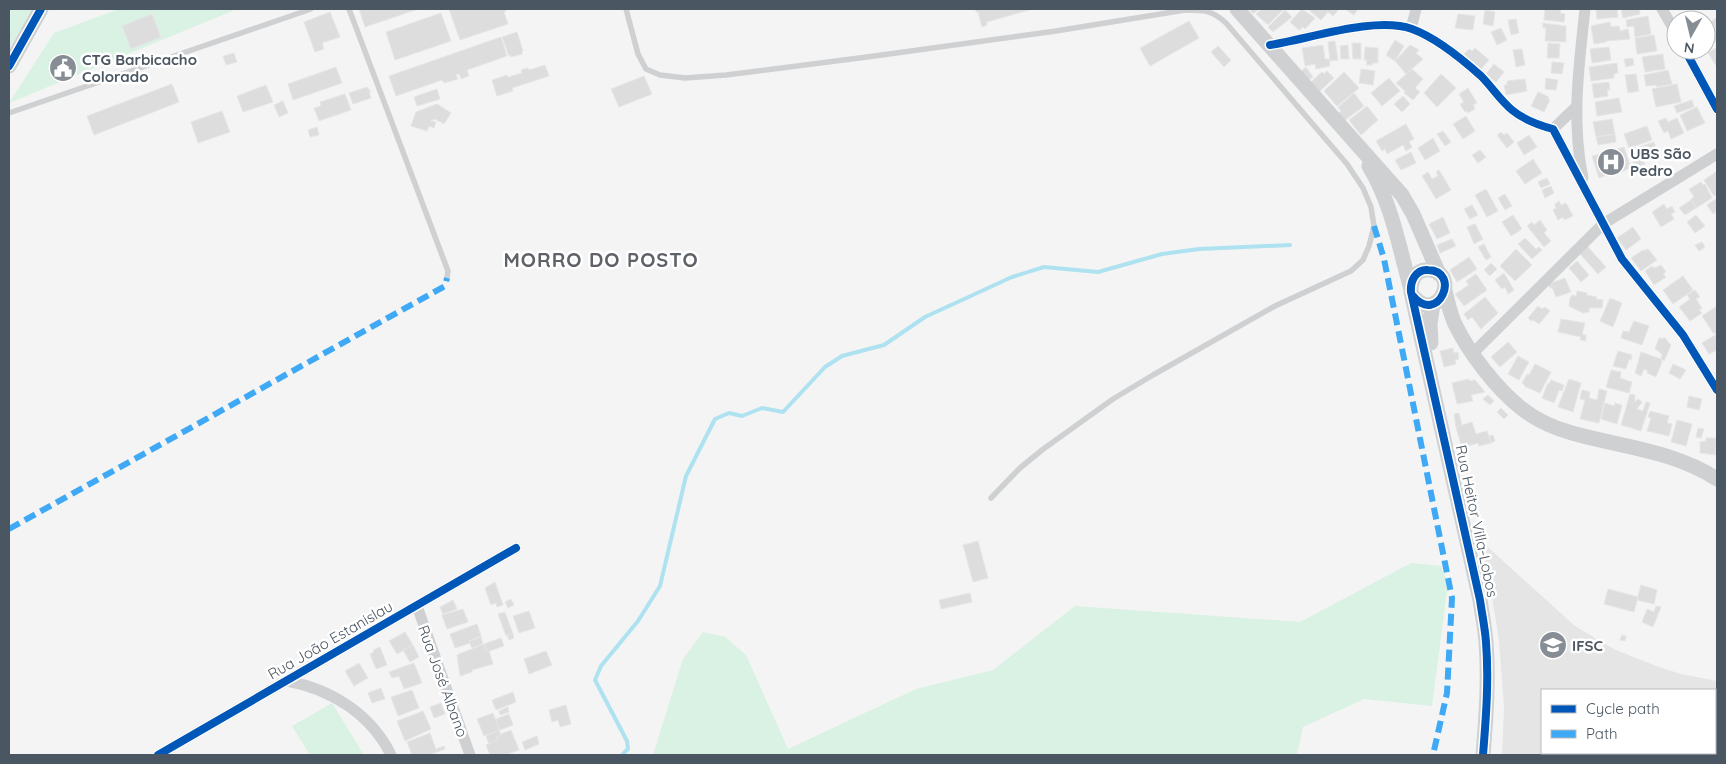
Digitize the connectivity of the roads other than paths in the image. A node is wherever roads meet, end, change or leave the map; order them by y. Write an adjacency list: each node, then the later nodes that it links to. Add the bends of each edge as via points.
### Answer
1 (41, 9): 11 (street)
2 (311, 9): 14 (lane)
3 (349, 9): 21 (lane, via 448,271)
4 (626, 9): 30 (lane, via 638,54 646,69 660,75 685,78 858,58 1202,10 1216,14 1226,23 1347,164 1363,188 1374,226 1363,260 1352,271 1275,306 1113,399 1042,450)
5 (1238, 9): 9 (street)
6 (1416, 9): 8 (street)
7 (1585, 9): 12 (street)
8 (1411, 29): 9 (street, via 1357,27); 15 (street, via 1468,65 1522,118)
9 (1270, 45): 16 (street)
10 (1691, 60): 13 (street)
11 (9, 66)
12 (1576, 107): 15 (street); 18 (street, via 1578,156)
13 (1717, 108)
14 (9, 113)
15 (1553, 129): 18 (street)
16 (1357, 146): 20 (street, via 1402,195); 22 (street, Rua Heitor Villa-Lobos, via 1381,188)
17 (1717, 154): 19 (street)
18 (1586, 192): 19 (street)
19 (1603, 224): 26 (street); 27 (street, via 1622,259 1684,335)
20 (1439, 274): 22 (street, via 1423,270 1414,276); 23 (street)
21 (447, 278)
22 (1411, 291): 24 (street, via 1422,304); 28 (street, Rua Heitor Villa-Lobos)
23 (1445, 291): 24 (street); 25 (street)
24 (1433, 304): 25 (street); 28 (street, Rua Heitor Villa-Lobos, via 1430,337)
25 (1455, 323): 26 (street)
26 (1473, 353): 29 (street, via 1506,394 1542,422 1572,433 1677,459)
27 (1717, 390)
28 (1447, 448): 37 (street, Rua Heitor Villa-Lobos, via 1486,641 1488,687)
29 (1717, 480)
30 (990, 498)
31 (516, 548): 32 (street, Rua João Estanislau)
32 (416, 606): 33 (street, Rua João Estanislau); 36 (street, Rua José Albano)
33 (287, 680): 34 (street, Rua João Estanislau); 35 (street, via 338,698 372,728)
34 (158, 755)
35 (391, 755)
36 (470, 755)
37 (1483, 755)

